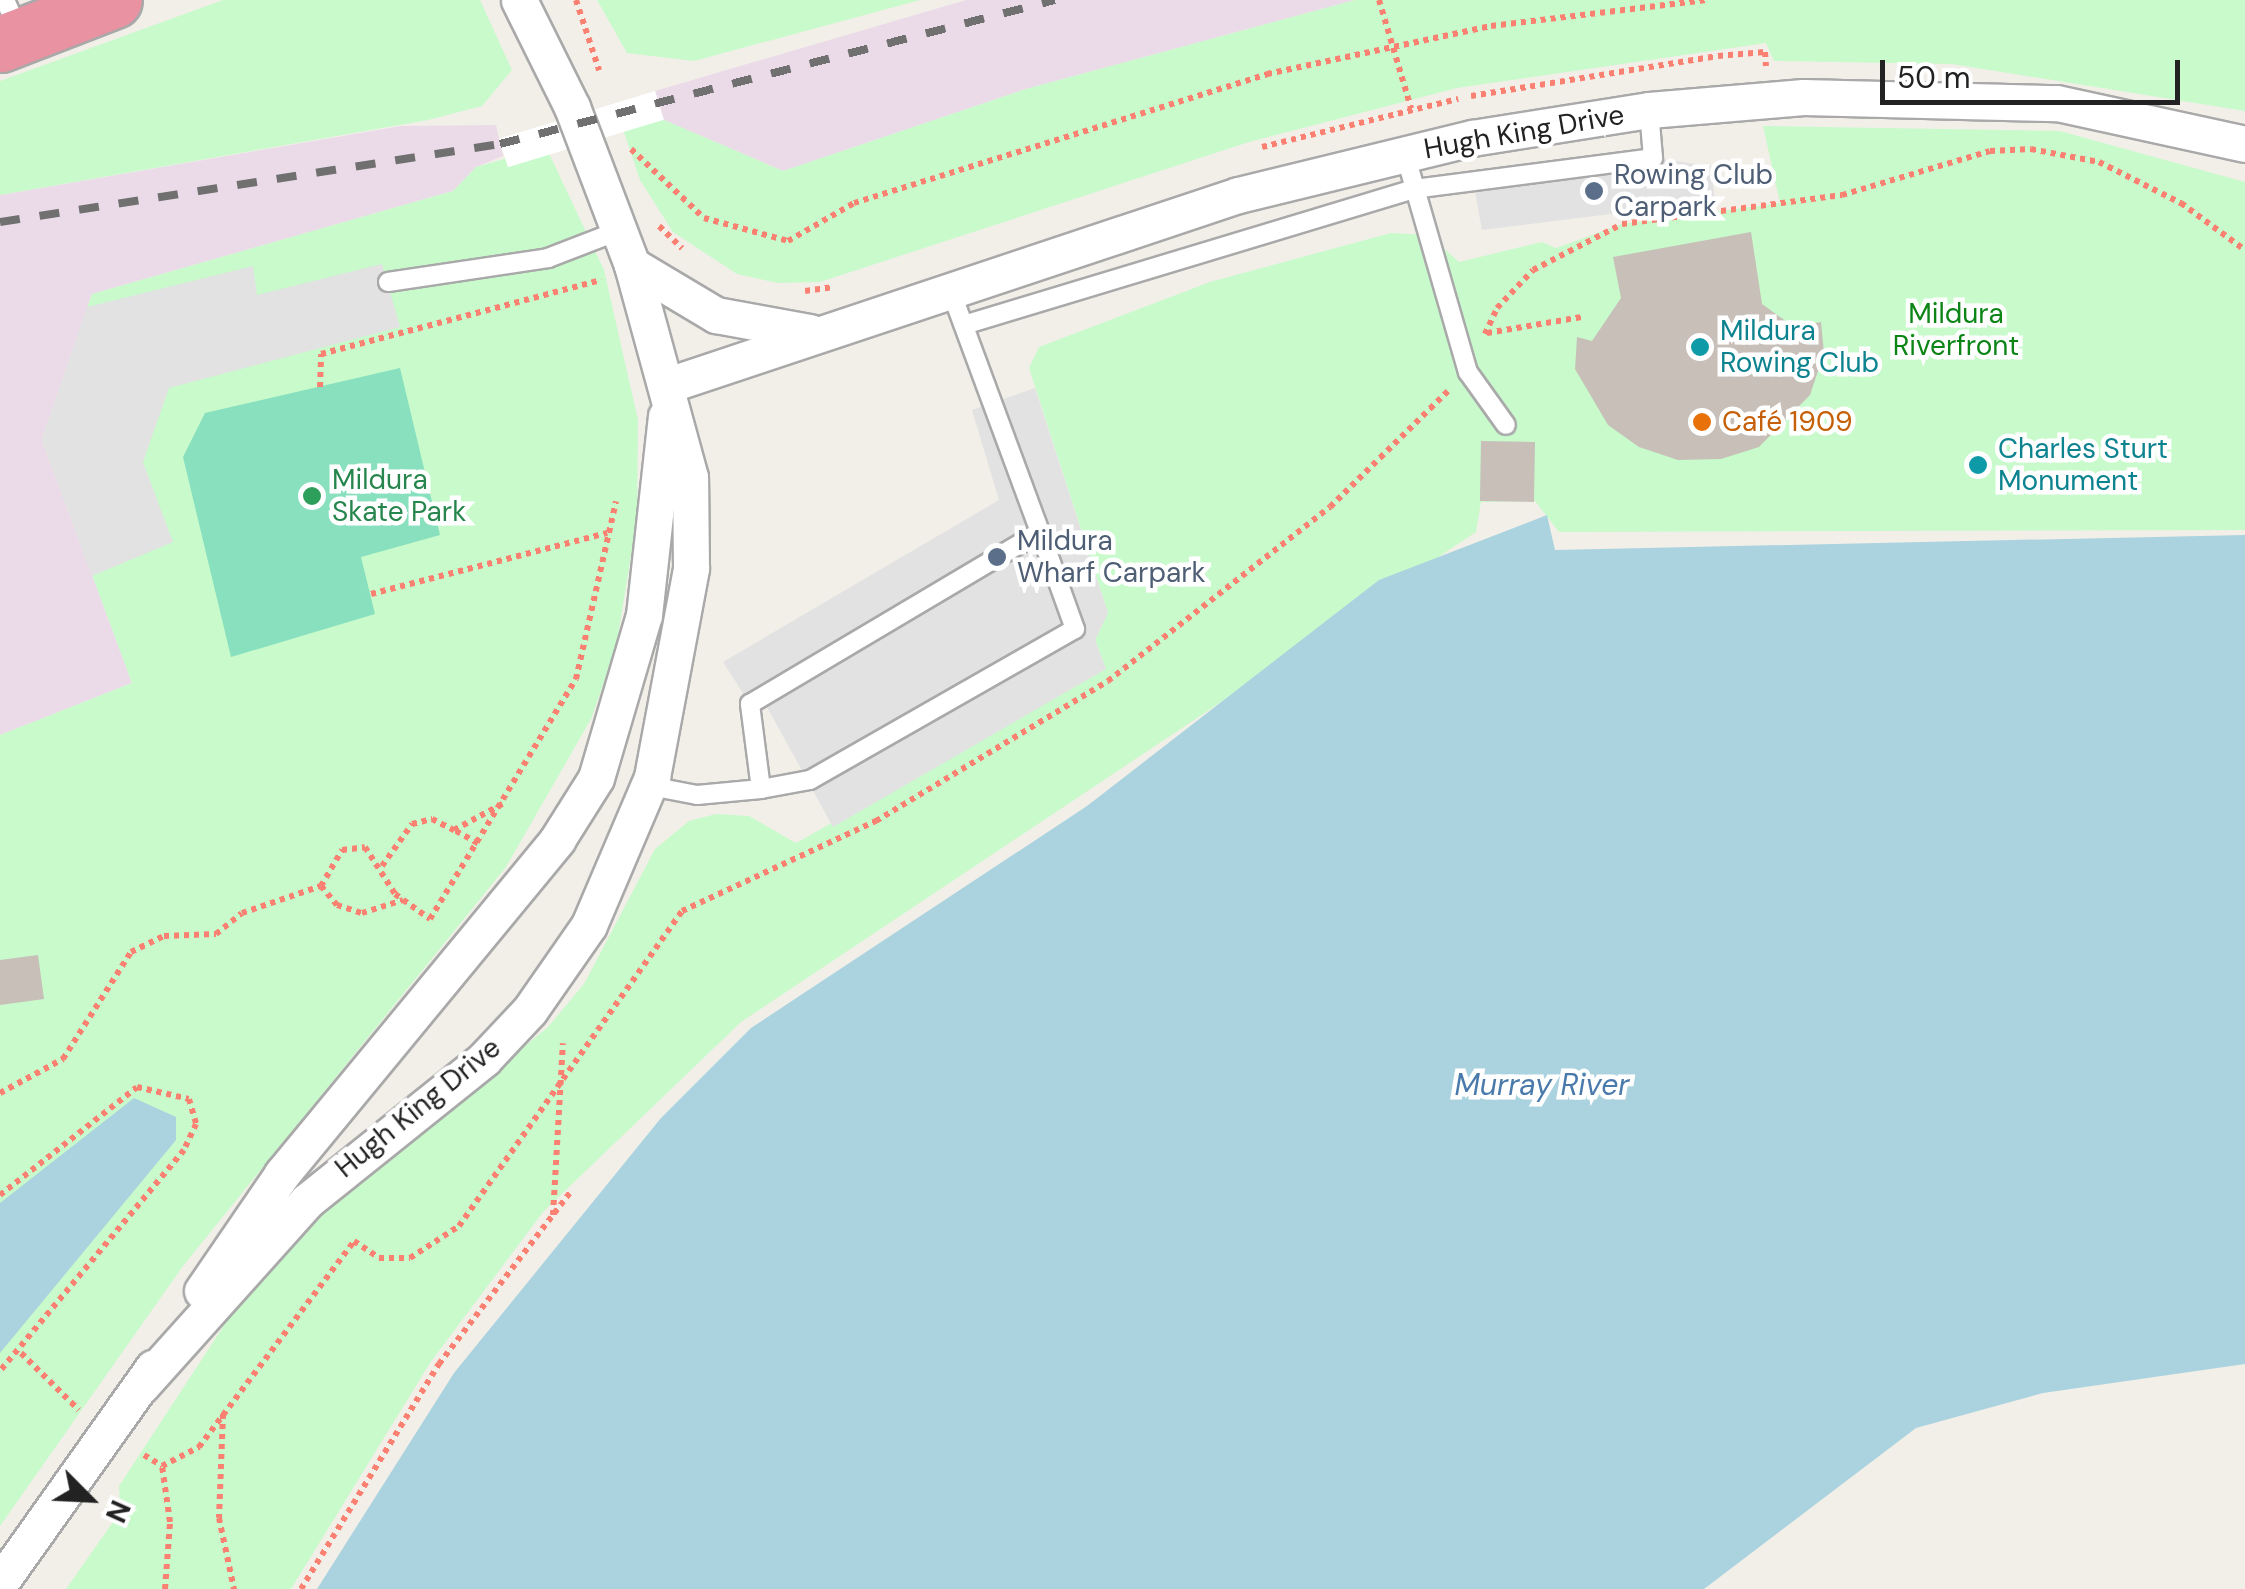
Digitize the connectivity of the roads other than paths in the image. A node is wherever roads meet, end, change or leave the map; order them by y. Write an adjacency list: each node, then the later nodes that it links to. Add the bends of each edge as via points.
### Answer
1 (114, 0): 4 (highway)
2 (519, 0): 5 (street, Hugh King Drive)
3 (546, 0): 5 (street, Hugh King Drive)
4 (9, 26)
5 (572, 106): 10 (street, Hugh King Drive)
6 (1648, 110): 7 (street, Hugh King Drive, via 1766,98 2057,103); 8 (street, Hugh King Drive); 9 (lane, via 1653,158)
7 (2245, 144)
8 (1405, 154): 9 (lane); 13 (street, Hugh King Drive, via 1238,195)
9 (1414, 189): 14 (lane); 17 (lane, via 1468,372)
10 (604, 238): 11 (street, Hugh King Drive); 12 (lane, via 548,258)
11 (617, 272): 15 (street, Hugh King Drive, via 716,315); 16 (street, Hugh King Drive)
12 (388, 282)
13 (950, 289): 14 (lane); 15 (street, Hugh King Drive)
14 (967, 324): 18 (lane)
15 (824, 333): 16 (street, Hugh King Drive)
16 (668, 385): 19 (street, Hugh King Drive, via 654,562); 20 (street, Hugh King Drive, via 695,513)
17 (1506, 425)
18 (1040, 532): 22 (lane, via 750,704); 22 (lane, via 1075,629 810,780)
19 (613, 736): 20 (street); 23 (street, Hugh King Drive, via 574,818 282,1174)
20 (659, 751): 21 (street, Hugh King Drive)
21 (650, 786): 22 (lane, via 698,795); 23 (street, Hugh King Drive, via 589,924 530,1010 484,1059 307,1201)
22 (761, 790)
23 (142, 1385): 24 (street, Hugh King Drive)
24 (0, 1583)

